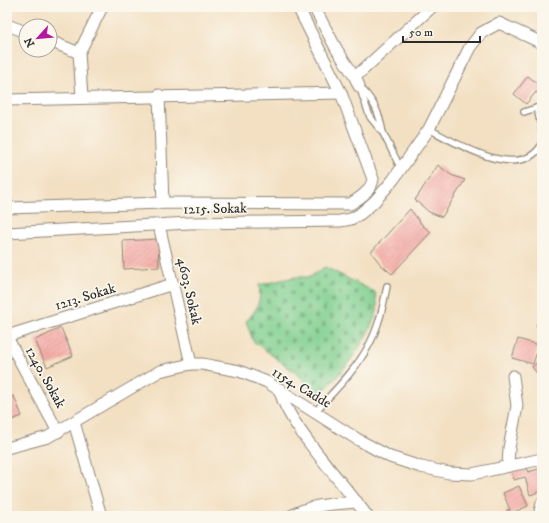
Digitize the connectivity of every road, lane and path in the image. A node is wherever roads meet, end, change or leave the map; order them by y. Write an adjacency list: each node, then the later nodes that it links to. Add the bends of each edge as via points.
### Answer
1 (102, 7): 9 (street)
2 (298, 7): 11 (street)
3 (314, 7): 10 (street)
4 (432, 7): 10 (street)
5 (7, 25): 6 (street)
6 (18, 29)
7 (542, 43): 17 (street, 1215. Sokak, via 499,23 481,33 470,47)
8 (58, 45): 9 (street)
9 (79, 53): 13 (street)
10 (357, 81): 19 (lane, via 370,117); 19 (lane, via 380,114)
11 (341, 93): 12 (street); 22 (street, via 373,179 369,189 350,204)
12 (159, 95): 13 (street); 22 (street)
13 (82, 97): 14 (street)
14 (7, 100)
15 (540, 107): 16 (lane); 18 (lane)
16 (524, 112)
17 (429, 130): 20 (lane, via 480,154 510,161 528,158 537,152); 21 (street, 1215. Sokak)
18 (542, 131)
19 (383, 133): 21 (lane)
20 (542, 144)
21 (401, 169): 24 (street, 1215. Sokak, via 374,202 351,219)
22 (163, 203): 23 (street)
23 (7, 208)
24 (159, 225): 25 (street, 1215. Sokak); 26 (street, 4603. Sokak)
25 (7, 233)
26 (173, 284): 28 (street, 1213. Sokak); 29 (street, 4603. Sokak)
27 (387, 286): 32 (lane, via 378,324 369,346 355,367)
28 (7, 337): 34 (street, 1240. Sokak)
29 (191, 364): 31 (street, 1154. Cadde, via 239,371); 33 (street, 1154. Cadde, via 160,371)
30 (513, 376): 37 (street, via 517,406)
31 (280, 390): 32 (street, 1154. Cadde); 38 (street, via 284,403 308,440)
32 (315, 412): 37 (street, 1154. Cadde, via 357,440 390,457 421,467 449,473 472,474)
33 (74, 422): 34 (street, 1154. Cadde); 40 (street, 1240. Sokak)
34 (58, 432): 35 (street, 1154. Cadde)
35 (7, 448)
36 (542, 459): 37 (street, 1154. Cadde)
37 (508, 466)
38 (357, 502): 41 (street, via 320,504 302,509); 42 (street)
39 (542, 503): 43 (street)
40 (102, 516)
41 (291, 516)
42 (367, 516)
43 (539, 516)

